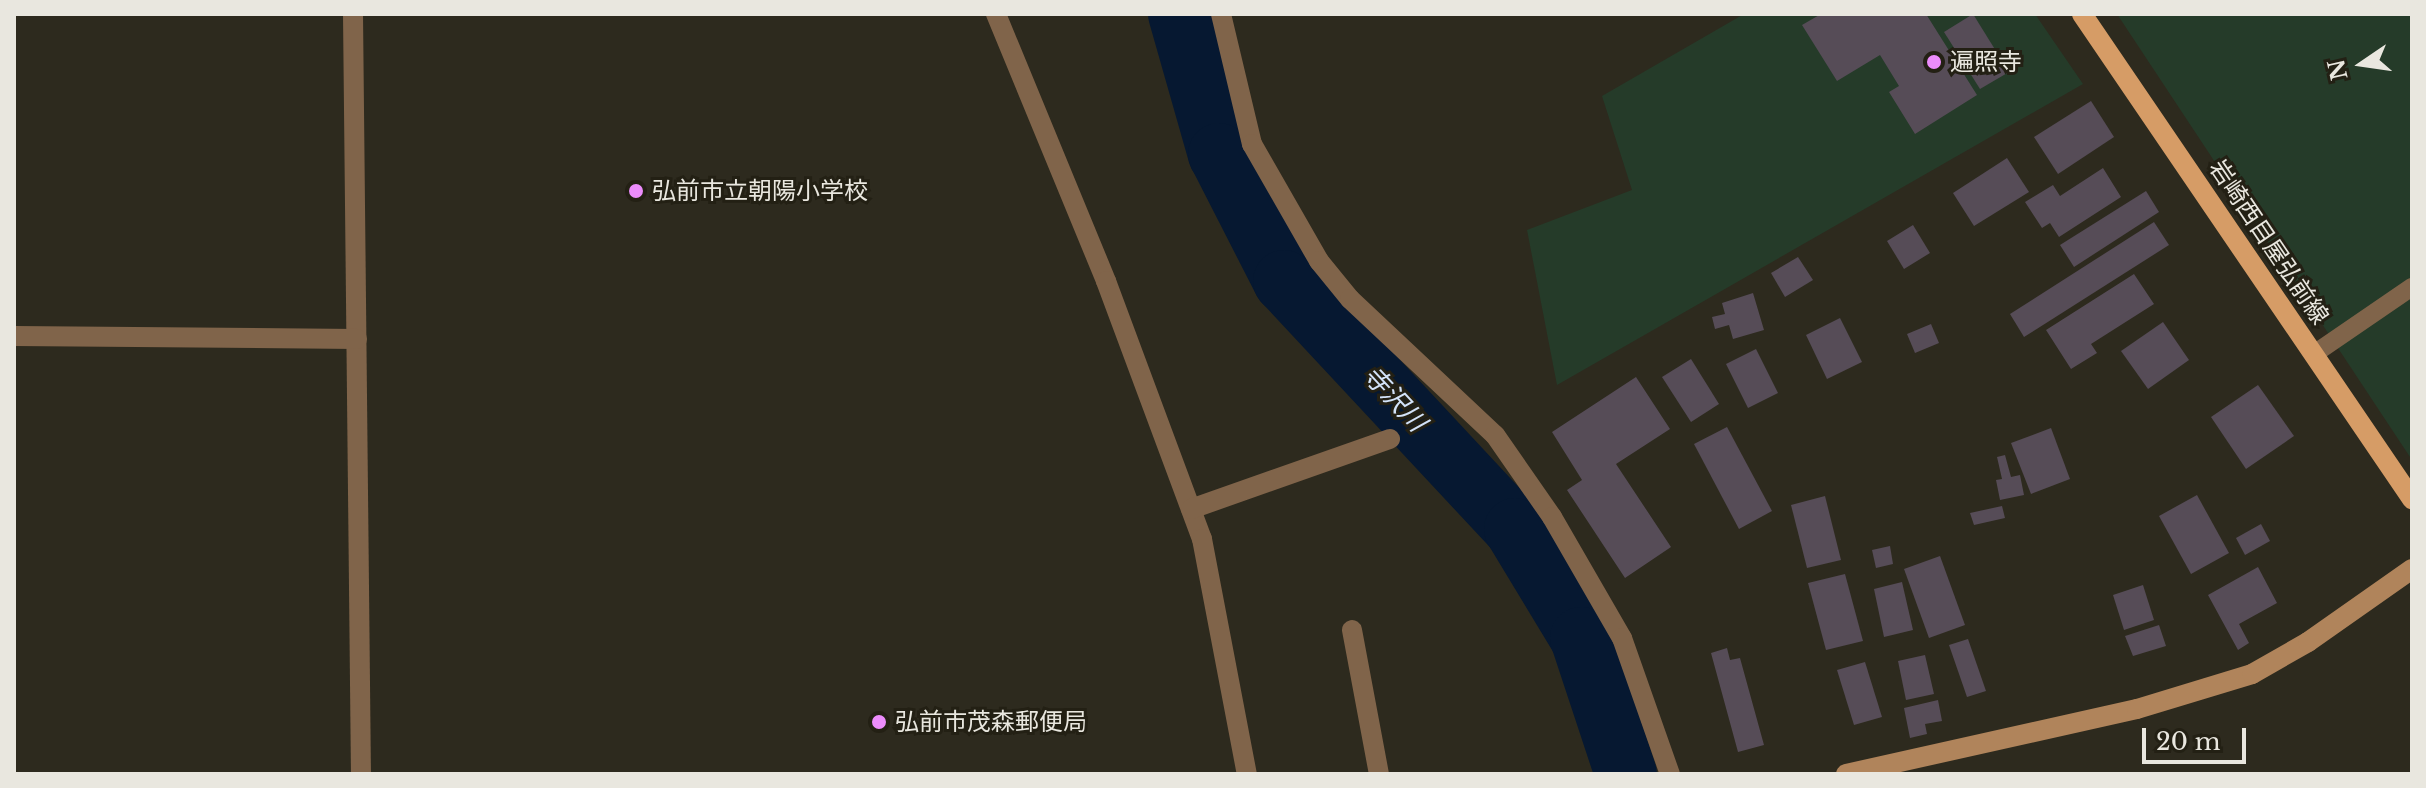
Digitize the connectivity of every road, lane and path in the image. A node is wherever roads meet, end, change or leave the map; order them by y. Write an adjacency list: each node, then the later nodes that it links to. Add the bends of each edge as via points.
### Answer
1 (353, 14): 7 (street)
2 (996, 14): 11 (street, via 1106,281)
3 (1221, 14): 17 (street, via 1252,144 1319,261 1350,299 1495,435 1544,506 1622,638)
4 (2082, 14): 8 (main road, 岩崎西目屋弘前線)
5 (2412, 287): 8 (lane)
6 (14, 336): 7 (street)
7 (357, 339): 14 (street)
8 (2314, 354): 10 (main road, 岩崎西目屋弘前線)
9 (1390, 439): 11 (street)
10 (2412, 499)
11 (1191, 509): 15 (street, via 1202,539)
12 (2412, 569): 18 (street, via 2252,674 2137,709)
13 (1352, 630): 16 (street)
14 (361, 774)
15 (1247, 774)
16 (1379, 774)
17 (1670, 774)
18 (1846, 774)

